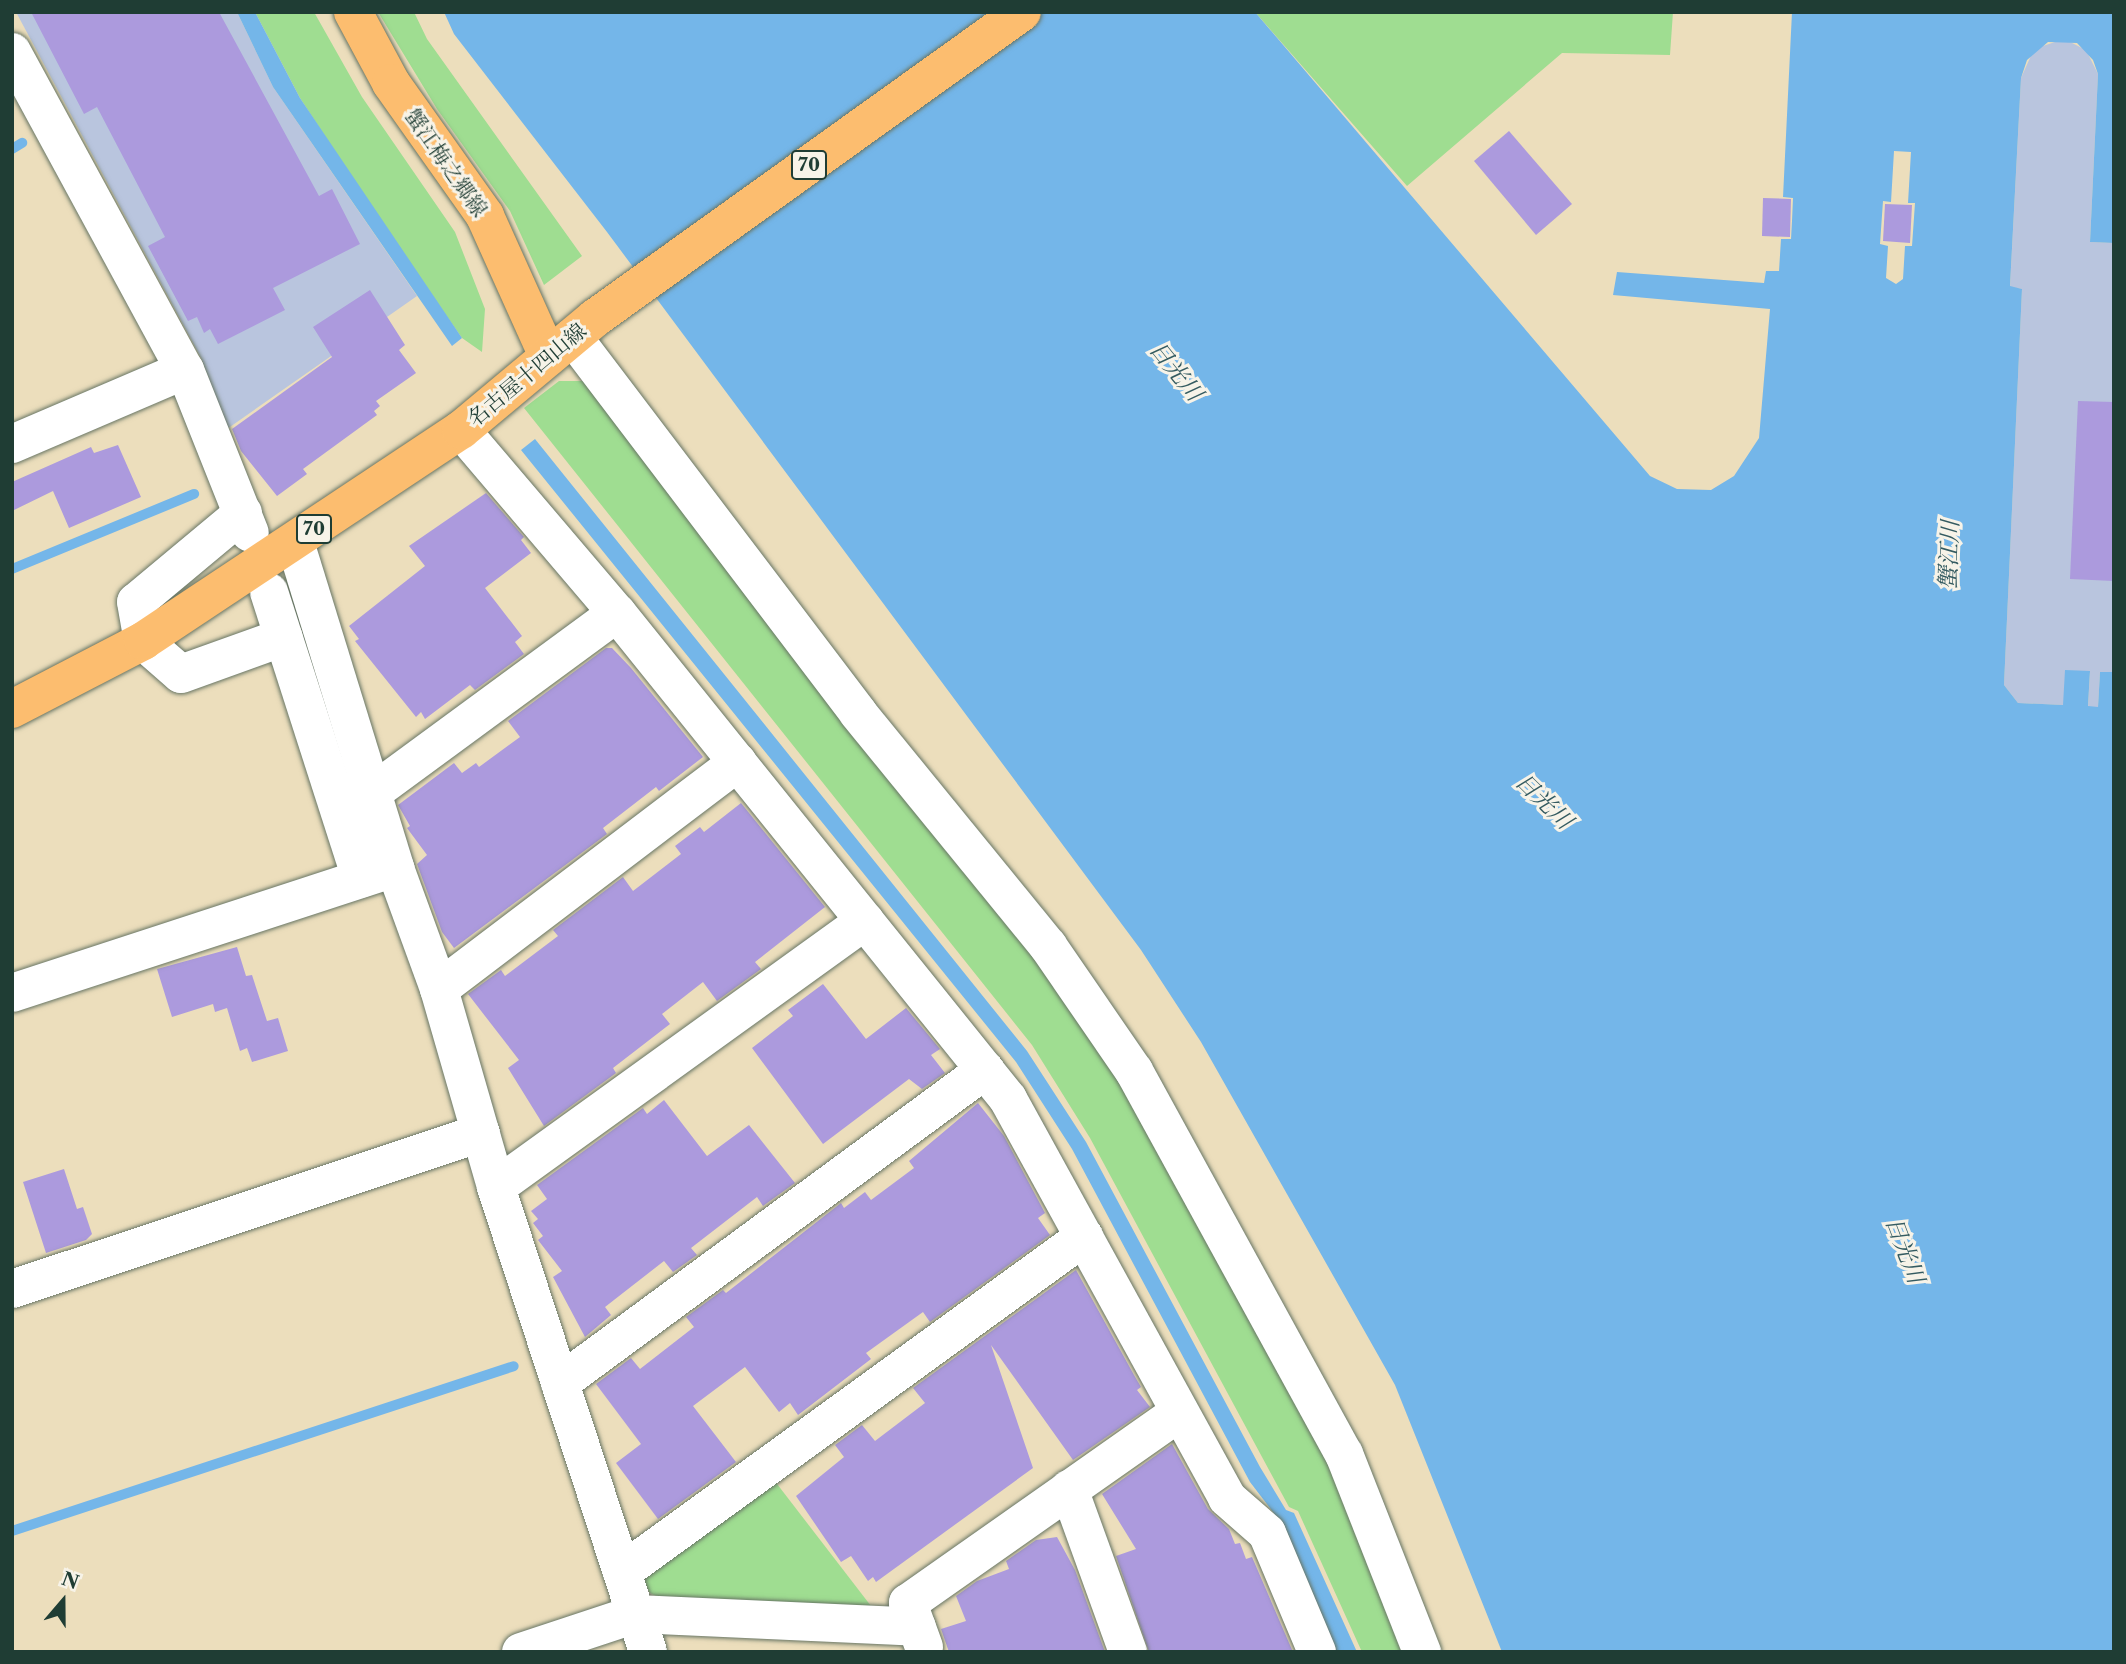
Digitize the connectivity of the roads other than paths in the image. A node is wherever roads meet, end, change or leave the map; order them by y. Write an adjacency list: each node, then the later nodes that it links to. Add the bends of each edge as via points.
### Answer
1 (354, 12): 4 (main road, 蟹江梅之郷線, via 391,83)
2 (1023, 12): 4 (main road, 名古屋十四山線 / 70)
3 (12, 52): 5 (street)
4 (572, 337): 6 (main road, 名古屋十四山線 / 70); 35 (street, via 858,713 1048,946 1135,1071 1344,1454)
5 (185, 370): 7 (street); 12 (street, via 246,523 136,601)
6 (461, 430): 8 (main road, 名古屋十四山線 / 70); 10 (street)
7 (12, 444)
8 (295, 542): 12 (main road, 名古屋十四山線 / 70); 15 (street)
9 (269, 592): 11 (street)
10 (617, 613): 14 (street); 15 (street)
11 (284, 636): 12 (street, via 181,674); 16 (street)
12 (143, 641): 13 (main road, 名古屋十四山線 / 70)
13 (12, 709)
14 (738, 762): 17 (street); 18 (street)
15 (372, 793): 16 (street)
16 (378, 873): 18 (street); 19 (street)
17 (865, 921): 20 (street); 22 (street)
18 (439, 989): 21 (street)
19 (12, 993)
20 (985, 1070): 23 (street, via 1008,1099); 25 (street)
21 (481, 1133): 22 (street); 24 (street)
22 (496, 1187): 25 (street)
23 (1084, 1237): 26 (street); 28 (street)
24 (12, 1289)
25 (560, 1383): 28 (street)
26 (1180, 1412): 27 (street); 34 (street, via 1227,1498 1267,1533)
27 (1069, 1489): 30 (street, via 908,1603); 33 (street)
28 (622, 1572): 29 (street)
29 (636, 1614): 30 (street); 31 (street); 32 (street)
30 (921, 1640)
31 (521, 1652)
32 (648, 1652)
33 (1128, 1652)
34 (1317, 1652)
35 (1422, 1652)

